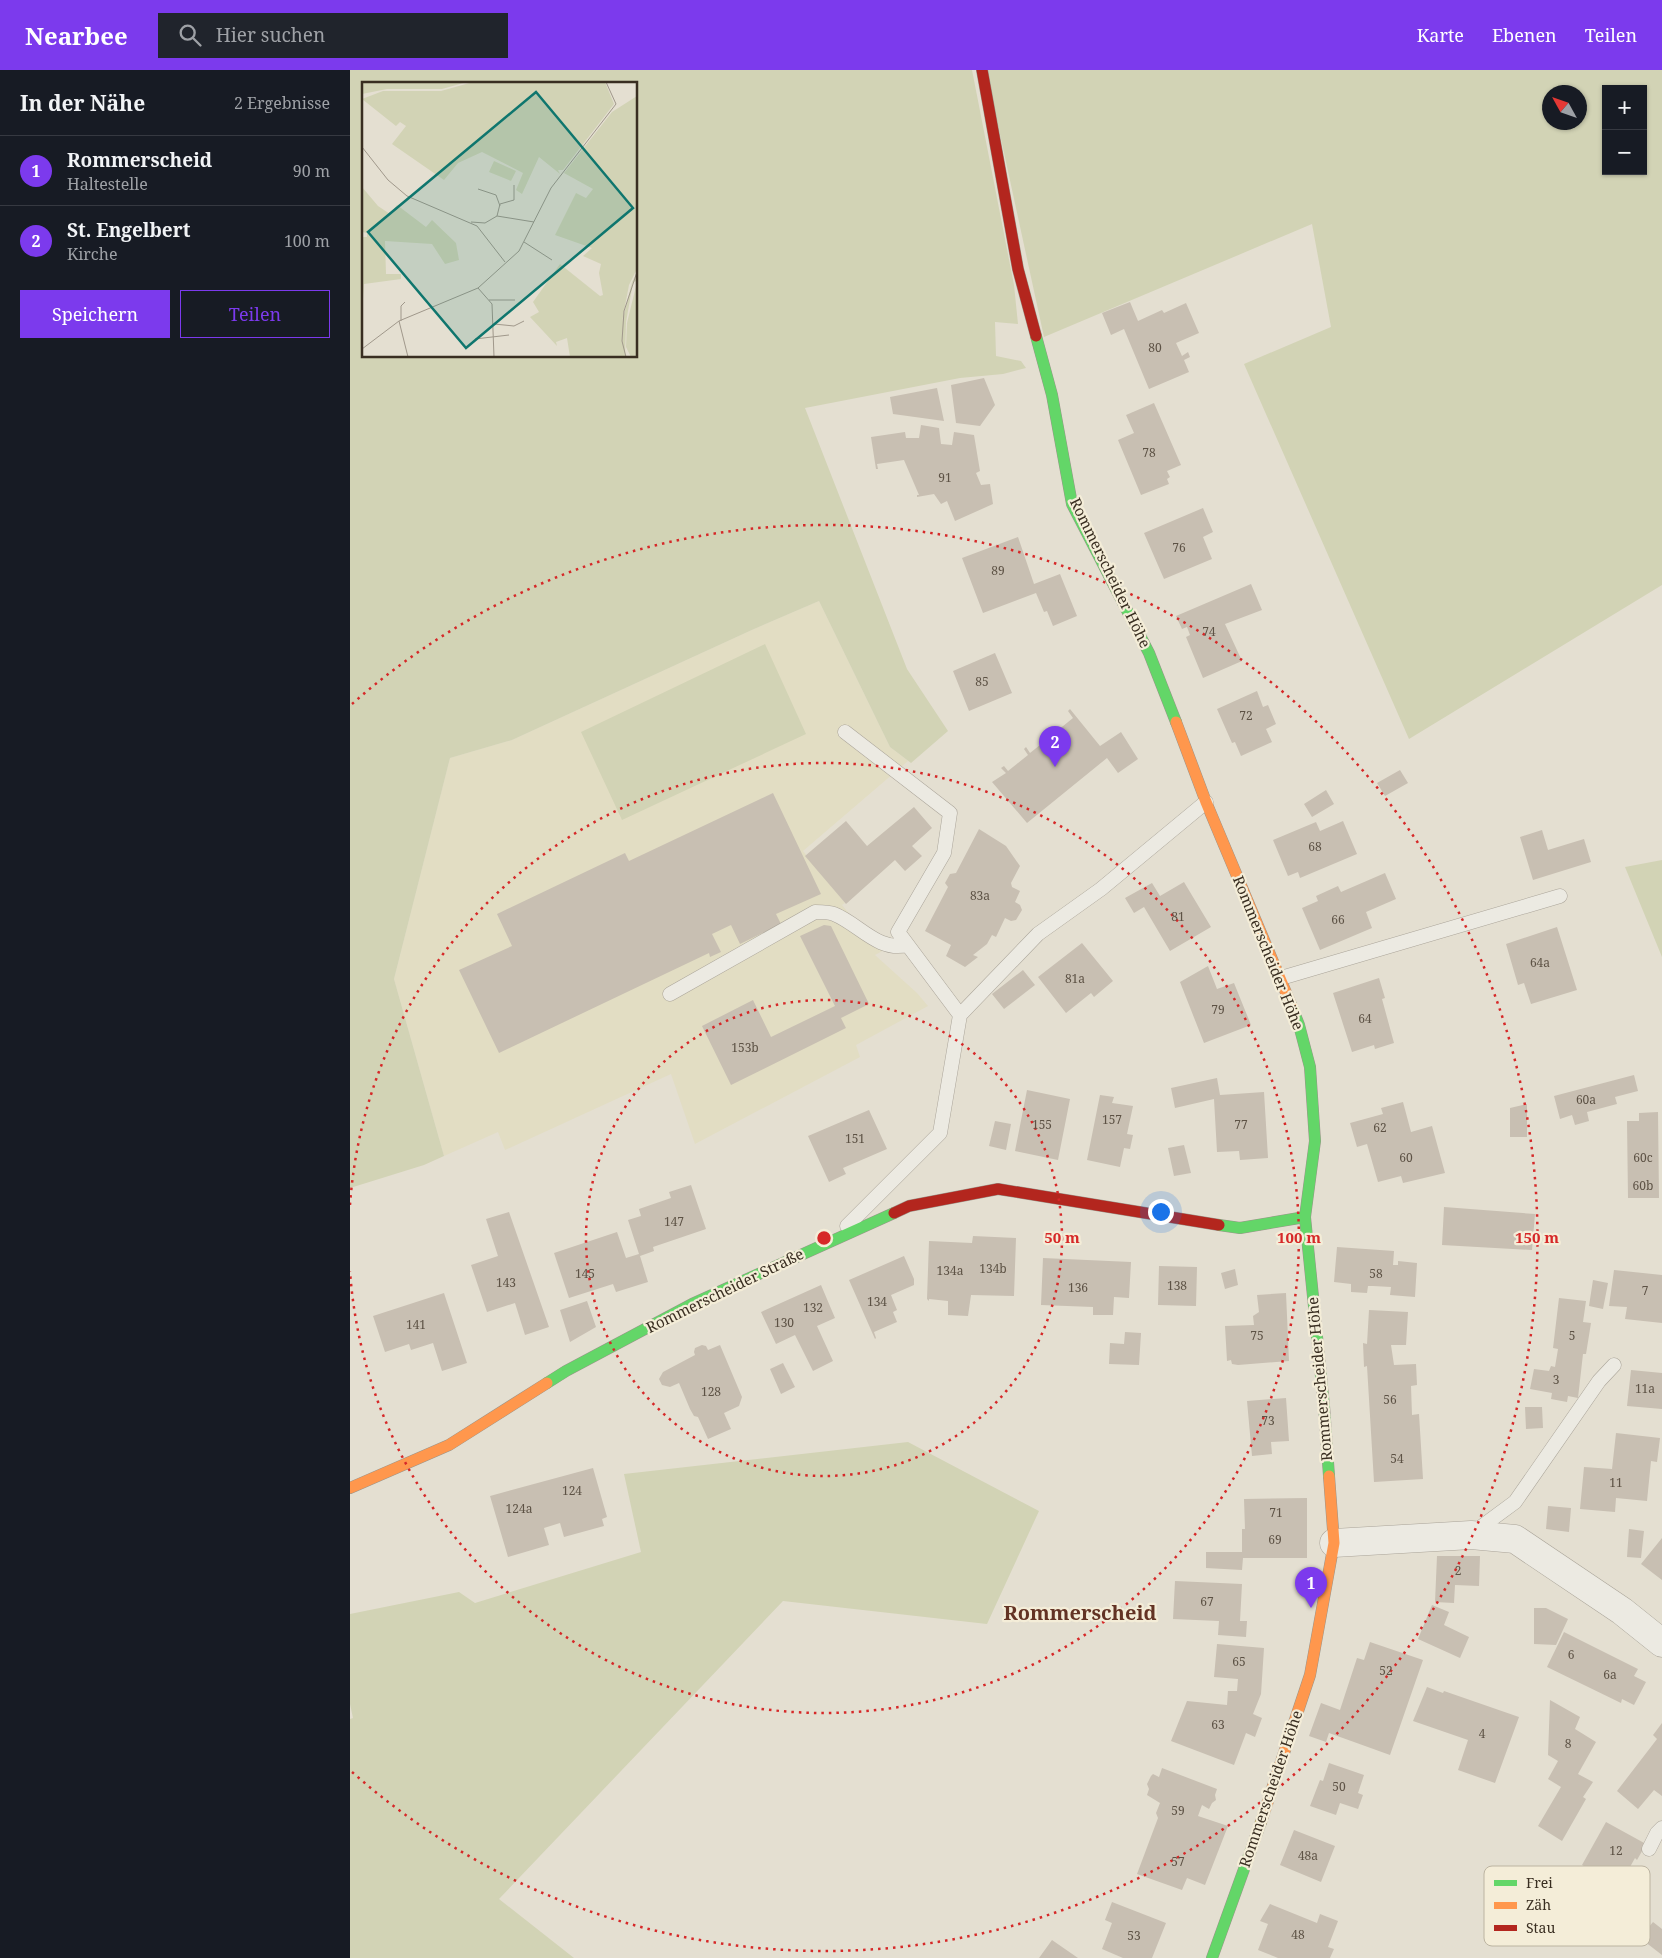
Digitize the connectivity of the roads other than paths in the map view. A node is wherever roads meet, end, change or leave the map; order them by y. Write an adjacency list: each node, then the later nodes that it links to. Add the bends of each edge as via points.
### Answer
1 (982, 70): 3 (street, Rommerscheider Höhe, via 1018,269 1052,395 1072,504 1149,653)
2 (844, 732): 5 (lane, via 950,813 944,853 898,932)
3 (1206, 802): 6 (street, Rommerscheider Höhe); 8 (lane, via 1101,889 1038,934)
4 (1560, 896): 6 (lane)
5 (907, 945): 7 (lane, via 886,945 834,914 815,912); 8 (lane)
6 (1281, 978): 9 (street, Rommerscheider Höhe, via 1299,1025 1310,1067 1315,1141)
7 (670, 994)
8 (960, 1015): 10 (lane, via 940,1133)
9 (1305, 1217): 10 (street, Rommerscheider Straße, via 1240,1228 998,1189 909,1206); 14 (street, Rommerscheider Höhe)
10 (835, 1238): 12 (street, Rommerscheider Straße, via 692,1304 566,1372 449,1445)
11 (1614, 1365): 13 (lane, via 1515,1502)
12 (350, 1488)
13 (1471, 1535): 14 (street); 15 (street, via 1515,1539)
14 (1334, 1543): 18 (street, Rommerscheider Höhe, via 1310,1675)
15 (1661, 1640)
16 (1662, 1828): 17 (lane)
17 (1649, 1849)
18 (1212, 1958)

